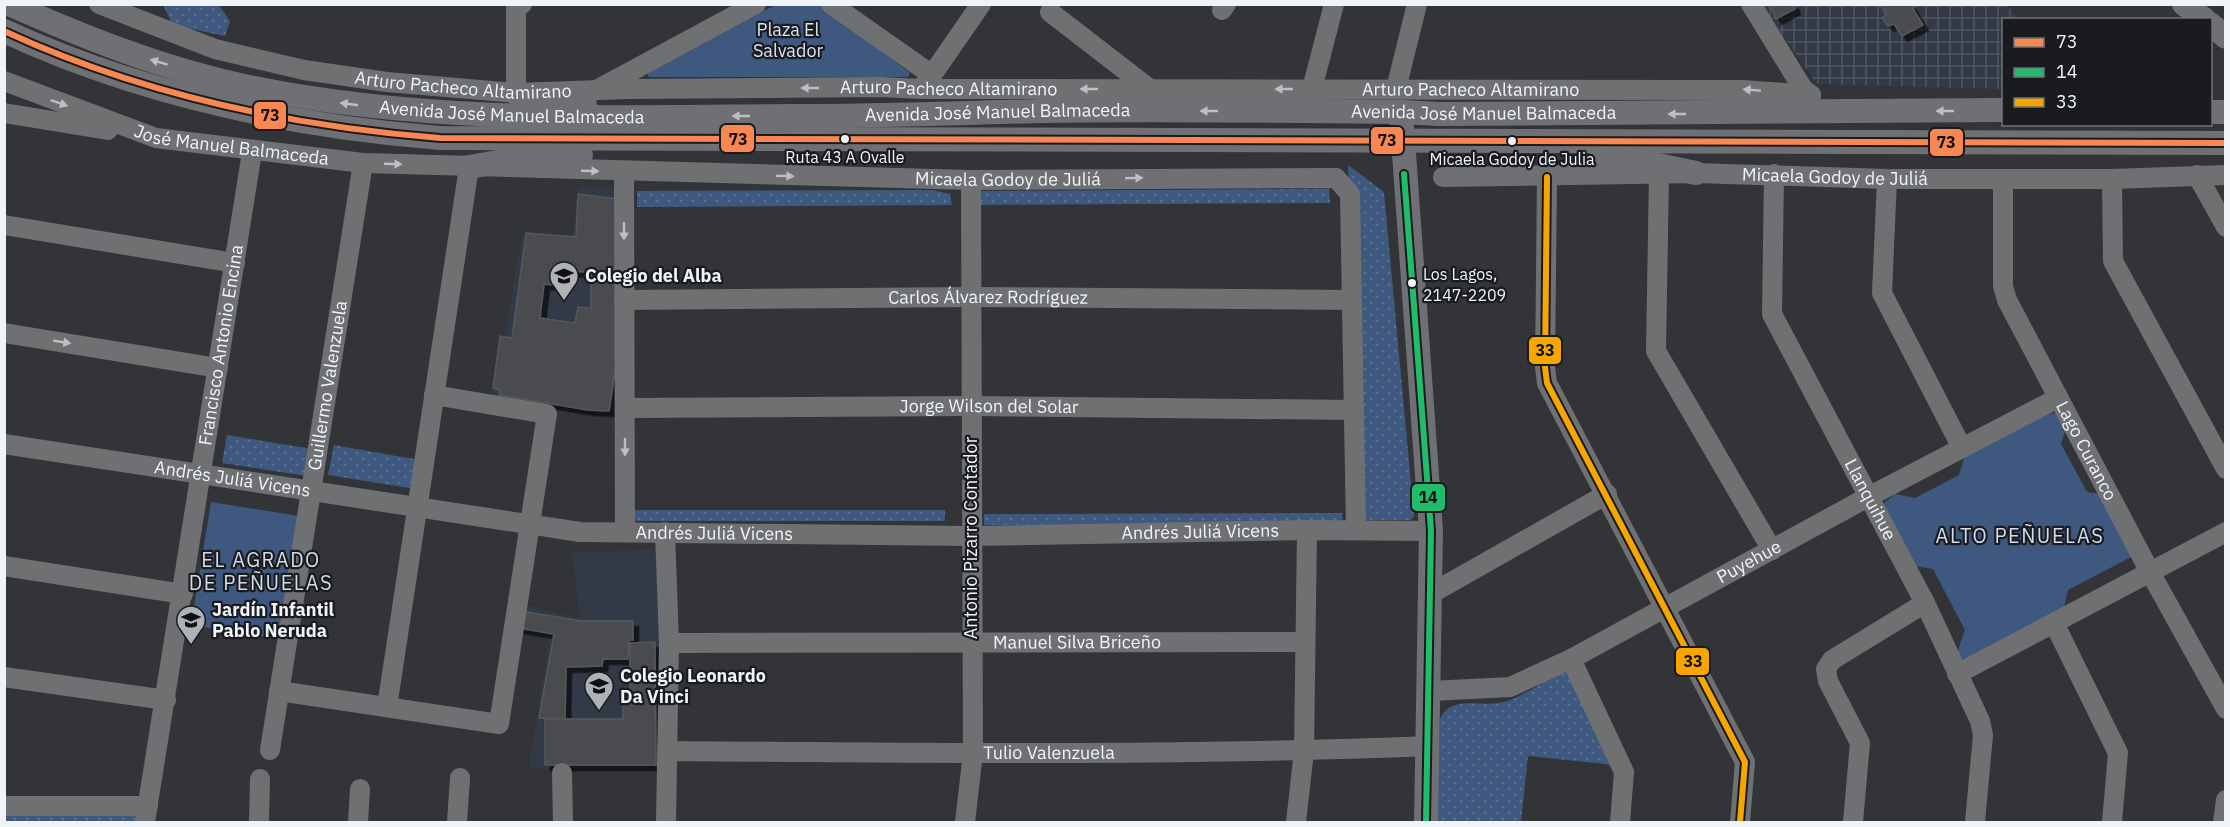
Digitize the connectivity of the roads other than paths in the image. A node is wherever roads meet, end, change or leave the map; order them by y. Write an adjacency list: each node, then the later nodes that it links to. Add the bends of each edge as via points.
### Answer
1 (9, 4): 26 (main road, Avenida José Manuel Balmaceda, one-way to 1, via 400,111 296,96 144,58)
2 (99, 4): 21 (street, Arturo Pacheco Altamirano, via 215,49 304,70)
3 (522, 4): 21 (street, via 516,8)
4 (756, 4): 20 (street)
5 (981, 4): 17 (street)
6 (1334, 4): 18 (street)
7 (1417, 4): 22 (street)
8 (1750, 4): 23 (street)
9 (2184, 4): 12 (main road)
10 (834, 5): 17 (street)
11 (1050, 12): 19 (street)
12 (2202, 18)
13 (2212, 25): 15 (main road)
14 (4, 31): 28 (main road, Avenida José Manuel Balmaceda, via 160,90 324,126 465,140)
15 (2226, 37)
16 (4, 81): 27 (street, José Manuel Balmaceda, one-way to 27)
17 (927, 82): 19 (street, Arturo Pacheco Altamirano, one-way to 17); 20 (street, Arturo Pacheco Altamirano, one-way to 20, via 880,87)
18 (1311, 89): 19 (street, Arturo Pacheco Altamirano, one-way to 19); 22 (street, Arturo Pacheco Altamirano)
19 (1151, 90)
20 (593, 91): 21 (street, Arturo Pacheco Altamirano)
21 (516, 93): 26 (main road)
22 (1399, 100): 23 (main road, Avenida José Manuel Balmaceda, one-way to 22, via 1733,114 1438,114); 26 (main road, Avenida José Manuel Balmaceda, one-way to 26, via 948,116); 29 (main road)
23 (1811, 102): 24 (main road, Avenida José Manuel Balmaceda, one-way to 23, via 1877,111); 31 (main road, via 1807,124 1796,131)
24 (2002, 111)
25 (4, 113): 27 (street)
26 (659, 117)
27 (156, 138): 33 (street, José Manuel Balmaceda)
28 (712, 141): 29 (main road, Avenida José Manuel Balmaceda); 36 (main road, via 647,151 521,158)
29 (1402, 141): 30 (main road, Avenida José Manuel Balmaceda); 73 (main road)
30 (1574, 143): 31 (main road, Avenida José Manuel Balmaceda); 38 (main road, via 1594,152)
31 (1737, 143): 32 (main road, Avenida José Manuel Balmaceda)
32 (2214, 143): 34 (main road)
33 (252, 152): 35 (street, José Manuel Balmaceda); 51 (street, Francisco Antonio Encina)
34 (2226, 155)
35 (363, 164): 36 (street, José Manuel Balmaceda, one-way to 36); 66 (street, Guillermo Valenzuela)
36 (469, 167): 37 (street, Micaela Godoy de Juliá, one-way to 37); 57 (street)
37 (624, 172): 48 (street, Micaela Godoy de Juliá, one-way to 48); 53 (street, one-way to 53)
38 (1696, 173): 39 (street, Micaela Godoy de Juliá); 40 (street, Micaela Godoy de Juliá)
39 (1659, 174): 44 (street, Micaela Godoy de Juliá); 78 (street, via 1656,351)
40 (1774, 174): 45 (street, Micaela Godoy de Juliá); 68 (street, Llanquihue, via 1772,314)
41 (2198, 175): 42 (street, Micaela Godoy de Juliá); 47 (street, Micaela Godoy de Juliá); 50 (street)
42 (2226, 175)
43 (1443, 177): 44 (street, Micaela Godoy de Juliá)
44 (1547, 177): 67 (street, via 1547,383)
45 (1887, 178): 46 (street, Micaela Godoy de Juliá); 63 (street, via 1882,293)
46 (2003, 179): 47 (street, Micaela Godoy de Juliá); 58 (street, Lago Curanco, via 2003,286)
47 (2112, 179): 64 (street, via 2113,261)
48 (970, 180): 52 (street, Antonio Pizarro Contador); 54 (street, Micaela Godoy de Juliá, one-way to 54, via 1331,176 1342,182 1350,194)
49 (4, 225): 51 (street)
50 (2226, 227)
51 (235, 263): 56 (street, Francisco Antonio Encina)
52 (971, 297): 53 (street, Carlos Álvarez Rodríguez); 54 (street, Carlos Álvarez Rodríguez); 59 (street, Antonio Pizarro Contador)
53 (624, 300): 60 (street)
54 (1352, 300): 61 (street)
55 (4, 333): 56 (street, one-way to 56)
56 (218, 369): 65 (street, Francisco Antonio Encina)
57 (434, 395): 69 (street); 70 (street, via 547,414)
58 (2058, 398): 63 (street, Puyehue); 80 (street, Lago Curanco)
59 (971, 406): 60 (street, Jorge Wilson del Solar); 61 (street, Jorge Wilson del Solar); 77 (street, Antonio Pizarro Contador)
60 (625, 408): 74 (street, one-way to 74)
61 (1354, 410): 72 (street)
62 (4, 444): 65 (street, Andrés Juliá Vicens)
63 (1962, 448): 68 (street, Puyehue)
64 (2226, 469)
65 (201, 476): 66 (street, Andrés Juliá Vicens); 82 (street, Francisco Antonio Encina)
66 (310, 493): 69 (street, Andrés Juliá Vicens); 92 (street, Guillermo Valenzuela)
67 (1606, 494): 81 (street); 84 (street)
68 (1868, 497): 78 (street, Puyehue); 83 (street, Llanquihue)
69 (417, 509): 70 (street, Andrés Juliá Vicens); 95 (street)
70 (531, 525): 74 (street, Andrés Juliá Vicens, via 580,532); 95 (street, via 499,724)
71 (1307, 530): 72 (street, Andrés Juliá Vicens); 77 (street, Andrés Juliá Vicens); 86 (street)
72 (1356, 530): 73 (street, Andrés Juliá Vicens)
73 (1431, 531): 81 (main road)
74 (625, 532): 75 (street, Andrés Juliá Vicens)
75 (665, 532): 77 (street, Andrés Juliá Vicens); 87 (street)
76 (2226, 532): 80 (street)
77 (971, 536): 88 (street, Antonio Pizarro Contador)
78 (1772, 550): 84 (street, Puyehue)
79 (4, 566): 82 (street)
80 (2150, 572): 85 (street); 96 (street, Lago Curanco)
81 (1432, 593): 93 (main road)
82 (183, 594): 94 (street, Francisco Antonio Encina)
83 (1925, 603): 90 (street, Llanquihue); 119 (street, via 1832,660 1826,669 1828,681 1860,743)
84 (1666, 608): 89 (street, Puyehue); 118 (street, via 1745,762)
85 (2054, 623): 90 (street); 121 (street, via 2118,753)
86 (1305, 642): 88 (street, Manuel Silva Briceño); 100 (street)
87 (669, 643): 88 (street, Manuel Silva Briceño); 99 (street)
88 (972, 643): 101 (street, Antonio Pizarro Contador)
89 (1571, 659): 93 (street, Puyehue, via 1510,687); 117 (street, via 1624,772)
90 (1957, 674): 120 (street, Llanquihue, via 1983,735)
91 (4, 677): 94 (street)
92 (279, 691): 95 (street); 98 (street, Guillermo Valenzuela)
93 (1430, 692): 97 (main road)
94 (166, 700): 108 (street, Francisco Antonio Encina)
95 (387, 707)
96 (2226, 709)
97 (1429, 746): 100 (street, Tulio Valenzuela); 116 (main road)
98 (270, 750)
99 (668, 751): 101 (street, Tulio Valenzuela); 113 (street)
100 (1304, 751): 101 (street, Tulio Valenzuela); 115 (street)
101 (973, 753): 114 (street, Antonio Pizarro Contador)
102 (562, 773): 112 (street)
103 (459, 778): 111 (street)
104 (260, 779): 109 (street)
105 (360, 789): 110 (street)
106 (2226, 800): 122 (street)
107 (4, 806): 108 (street)
108 (146, 814)
109 (259, 822)
110 (358, 822)
111 (457, 822)
112 (563, 822)
113 (666, 822)
114 (965, 822)
115 (1296, 822)
116 (1426, 822)
117 (1620, 822)
118 (1740, 822)
119 (1853, 822)
120 (1975, 822)
121 (2112, 822)
122 (2223, 822)

